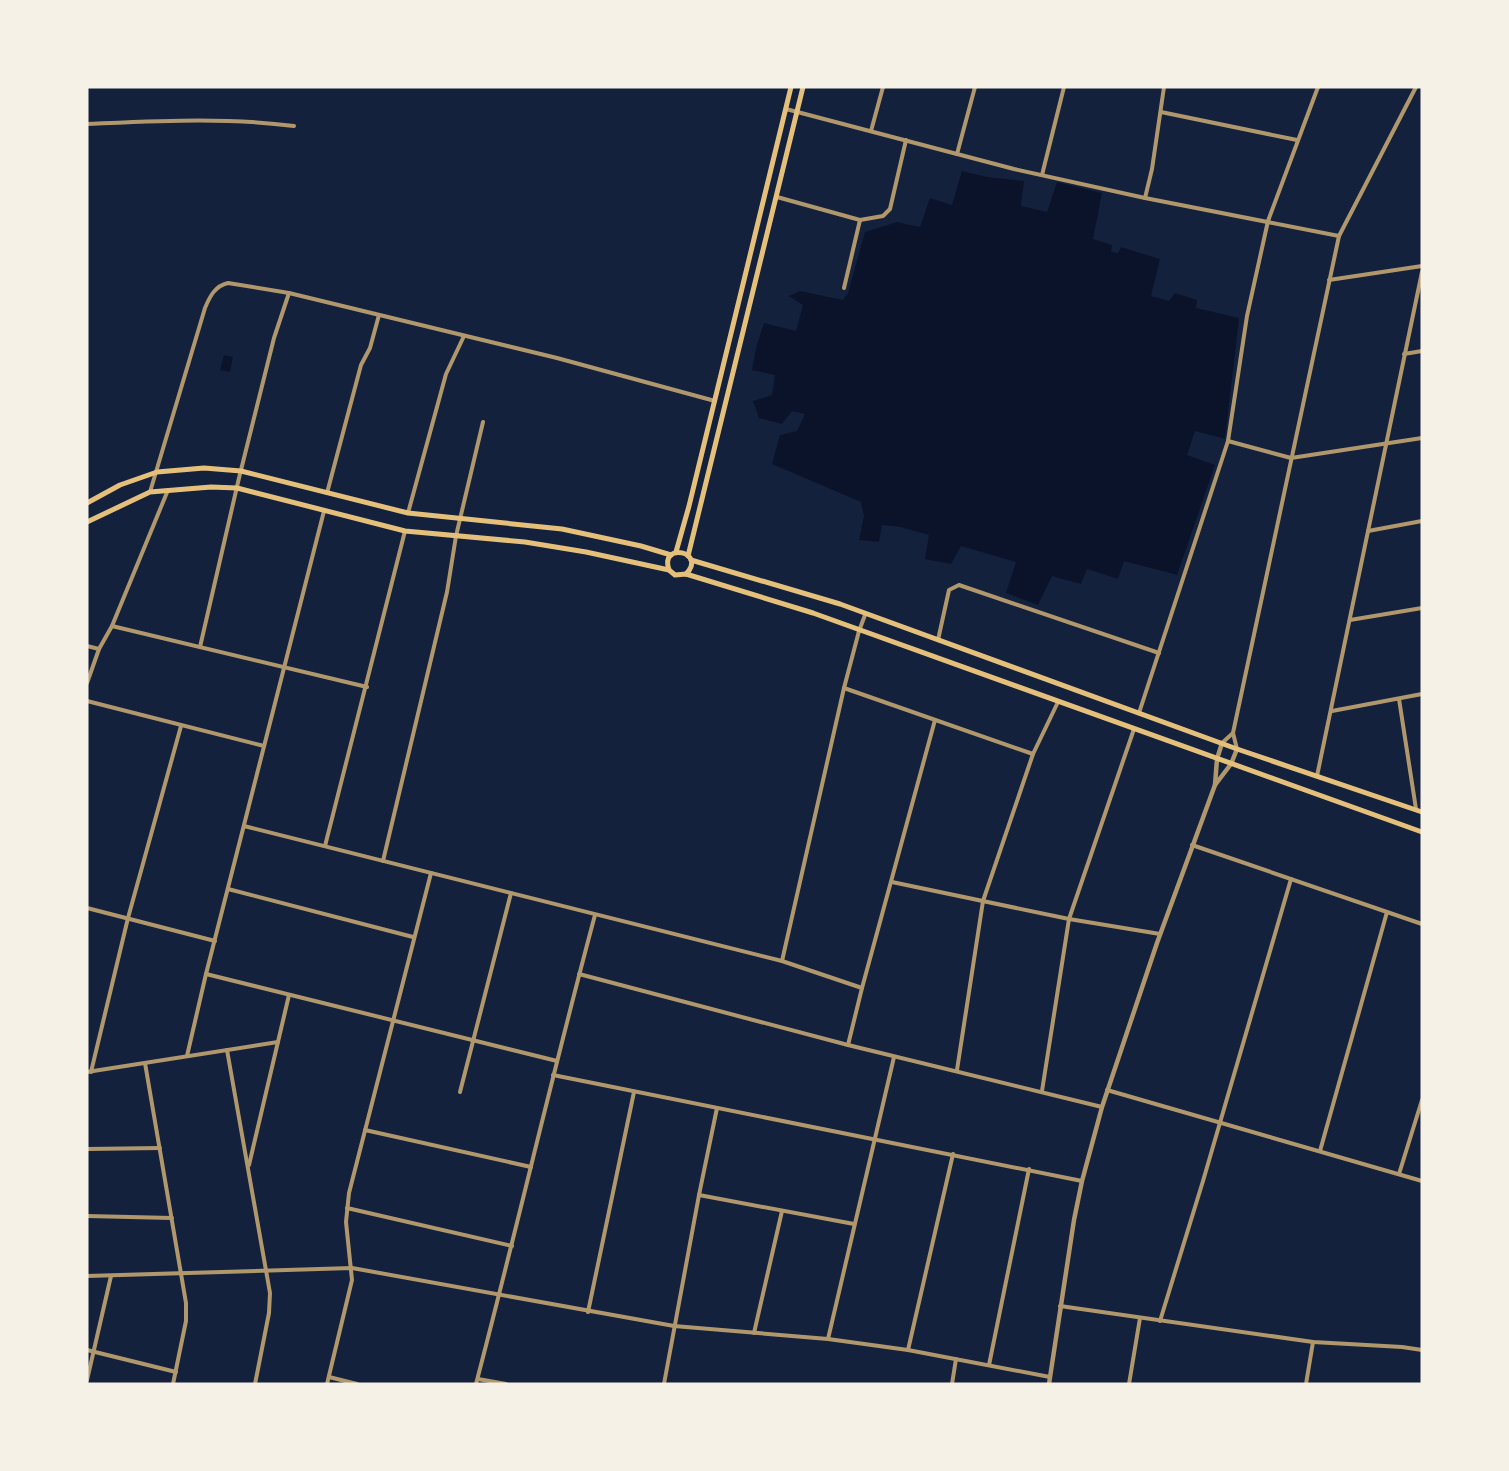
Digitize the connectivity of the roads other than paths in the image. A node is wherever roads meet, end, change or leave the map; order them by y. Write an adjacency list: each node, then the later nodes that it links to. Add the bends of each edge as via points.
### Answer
1 (791, 87): 9 (main road)
2 (803, 87): 11 (main road)
3 (883, 87): 14 (street)
4 (975, 87): 17 (street)
5 (1064, 87): 18 (street)
6 (1164, 87): 10 (street)
7 (1318, 87): 16 (street)
8 (1416, 87): 23 (street)
9 (786, 109): 11 (street); 33 (main road)
10 (1161, 111): 16 (street); 20 (street)
11 (797, 112): 14 (street); 19 (main road)
12 (87, 124): 13 (street, via 250,120)
13 (294, 126)
14 (871, 131): 15 (street)
15 (906, 140): 17 (street); 21 (street, via 890,209 883,216)
16 (1297, 140): 22 (street)
17 (957, 154): 18 (street)
18 (1042, 175): 20 (street)
19 (777, 197): 21 (street); 55 (main road)
20 (1145, 198): 22 (street)
21 (860, 220): 27 (street)
22 (1268, 221): 23 (street); 36 (street, via 1249,305)
23 (1339, 236): 26 (street)
24 (1422, 266): 26 (street)
25 (1422, 272): 32 (street)
26 (1329, 280): 38 (street)
27 (844, 288)
28 (289, 293): 29 (street); 39 (street); 40 (street, via 234,283 222,284 214,290 205,308)
29 (379, 315): 30 (street); 44 (street, via 361,365)
30 (464, 336): 33 (street); 47 (street, via 446,374)
31 (1422, 351): 32 (street)
32 (1404, 354): 37 (street)
33 (715, 401): 54 (main road)
34 (483, 422): 48 (street)
35 (1422, 438): 37 (street)
36 (1228, 441): 38 (street); 67 (street)
37 (1386, 445): 38 (street); 52 (street)
38 (1291, 458): 81 (street)
39 (241, 471): 40 (main road, via 204,468); 41 (street); 44 (main road)
40 (157, 472): 43 (street); 45 (main road)
41 (237, 488): 42 (main road); 46 (main road); 65 (street)
42 (169, 489): 43 (main road); 61 (street)
43 (150, 492): 49 (main road)
44 (327, 494): 47 (main road)
45 (87, 503)
46 (324, 511): 51 (main road); 68 (street)
47 (408, 513): 48 (main road)
48 (459, 520): 53 (street); 54 (main road, via 527,524)
49 (89, 521)
50 (1422, 521): 52 (street)
51 (405, 531): 53 (main road); 70 (street)
52 (1368, 531): 60 (street)
53 (456, 536): 56 (main road, via 557,547); 95 (street, via 447,592)
54 (674, 554): 55 (main road, via 684,552); 56 (main road, via 668,562)
55 (690, 558): 57 (main road, via 691,568); 59 (main road)
56 (669, 570): 57 (main road)
57 (686, 574): 62 (main road)
58 (1422, 608): 60 (street)
59 (866, 615): 62 (street); 63 (main road)
60 (1350, 621): 76 (street)
61 (112, 626): 65 (street); 66 (street)
62 (859, 631): 71 (street); 75 (main road)
63 (938, 640): 67 (street, via 949,590 959,585); 77 (main road)
64 (87, 646): 66 (street)
65 (200, 646): 68 (street)
66 (99, 649): 69 (street)
67 (1159, 653): 77 (street)
68 (283, 666): 70 (street); 83 (street)
69 (87, 682)
70 (367, 687): 94 (street)
71 (844, 688): 78 (street); 111 (street)
72 (1422, 694): 73 (street)
73 (1399, 699): 76 (street); 90 (street)
74 (87, 701): 79 (street)
75 (1058, 702): 80 (main road); 85 (street)
76 (1332, 711): 88 (street)
77 (1139, 712): 82 (main road)
78 (935, 720): 85 (street); 98 (street)
79 (181, 726): 83 (street); 105 (street)
80 (1134, 729): 86 (main road); 106 (street)
81 (1233, 734): 82 (street); 84 (street)
82 (1222, 743): 84 (main road); 86 (street)
83 (264, 746): 91 (street)
84 (1237, 749): 87 (street); 88 (main road)
85 (1034, 754): 101 (street)
86 (1217, 759): 87 (main road); 89 (street)
87 (1231, 764): 89 (street); 92 (main road)
88 (1317, 776): 90 (main road)
89 (1215, 785): 93 (street)
90 (1419, 810)
91 (243, 826): 94 (street); 99 (street)
92 (1422, 832)
93 (1192, 844): 97 (street); 108 (street)
94 (326, 846): 95 (street)
95 (383, 861): 96 (street)
96 (431, 873): 100 (street); 109 (street)
97 (1291, 879): 103 (street); 135 (street)
98 (892, 882): 101 (street); 114 (street)
99 (228, 889): 109 (street); 110 (street)
100 (511, 893): 104 (street); 117 (street)
101 (983, 902): 106 (street); 125 (street)
102 (87, 908): 105 (street)
103 (1387, 912): 107 (street); 140 (street)
104 (595, 915): 111 (street); 113 (street)
105 (129, 918): 110 (street); 126 (street)
106 (1069, 920): 108 (street); 129 (street)
107 (1422, 924)
108 (1160, 934): 128 (street)
109 (413, 938): 116 (street)
110 (214, 941): 112 (street)
111 (782, 961): 114 (street)
112 (206, 974): 115 (street); 121 (street)
113 (579, 974): 119 (street); 123 (street)
114 (862, 988): 119 (street)
115 (289, 995): 116 (street); 118 (street)
116 (393, 1022): 117 (street); 136 (street)
117 (473, 1041): 123 (street); 130 (street)
118 (278, 1042): 120 (street); 143 (street)
119 (848, 1045): 122 (street)
120 (227, 1050): 121 (street); 143 (street)
121 (187, 1056): 124 (street)
122 (894, 1057): 125 (street); 137 (street)
123 (557, 1061): 127 (street)
124 (145, 1063): 126 (street); 138 (street)
125 (957, 1070): 129 (street)
126 (89, 1072)
127 (554, 1075): 131 (street); 142 (street)
128 (1107, 1090): 133 (street); 135 (street)
129 (1042, 1091): 133 (street)
130 (460, 1092)
131 (634, 1092): 134 (street); 162 (street)
132 (1422, 1100): 145 (street)
133 (1102, 1107): 146 (street)
134 (717, 1108): 137 (street); 148 (street)
135 (1220, 1123): 140 (street); 164 (street)
136 (365, 1130): 142 (street); 149 (street)
137 (876, 1139): 141 (street); 153 (street)
138 (160, 1148): 139 (street); 152 (street)
139 (87, 1149)
140 (1320, 1151): 145 (street)
141 (953, 1154): 144 (street); 170 (street)
142 (531, 1167): 154 (street)
143 (248, 1168): 156 (street)
144 (1029, 1169): 146 (street); 174 (street)
145 (1400, 1174): 147 (street)
146 (1082, 1181): 161 (street)
147 (1422, 1181)
148 (699, 1196): 150 (street); 165 (street)
149 (347, 1208): 154 (street); 155 (street)
150 (782, 1211): 153 (street); 166 (street)
151 (87, 1216): 152 (street)
152 (172, 1218): 157 (street)
153 (854, 1224): 167 (street)
154 (512, 1246): 160 (street)
155 (352, 1268): 156 (street); 160 (street); 176 (street)
156 (268, 1271): 157 (street); 181 (street, via 269,1313)
157 (181, 1273): 159 (street); 175 (street, via 186,1321)
158 (87, 1276): 159 (street)
159 (111, 1276): 172 (street)
160 (500, 1293): 162 (street); 179 (street)
161 (1060, 1306): 163 (street); 177 (street)
162 (588, 1312): 165 (street)
163 (1140, 1318): 164 (street); 188 (street)
164 (1160, 1321): 168 (street)
165 (674, 1326): 166 (street); 185 (street)
166 (754, 1333): 167 (street)
167 (828, 1340): 170 (street)
168 (1314, 1342): 171 (street); 189 (street)
169 (87, 1350): 172 (street)
170 (908, 1350): 173 (street)
171 (1422, 1350)
172 (93, 1351): 175 (street); 178 (street)
173 (957, 1359): 174 (street); 186 (street)
174 (989, 1365): 177 (street)
175 (176, 1372): 180 (street)
176 (329, 1377): 182 (street); 183 (street)
177 (1050, 1377): 187 (street)
178 (87, 1380)
179 (477, 1381): 184 (street)
180 (173, 1384)
181 (255, 1384)
182 (327, 1384)
183 (357, 1384)
184 (506, 1384)
185 (664, 1384)
186 (952, 1384)
187 (1049, 1384)
188 (1128, 1384)
189 (1306, 1384)

